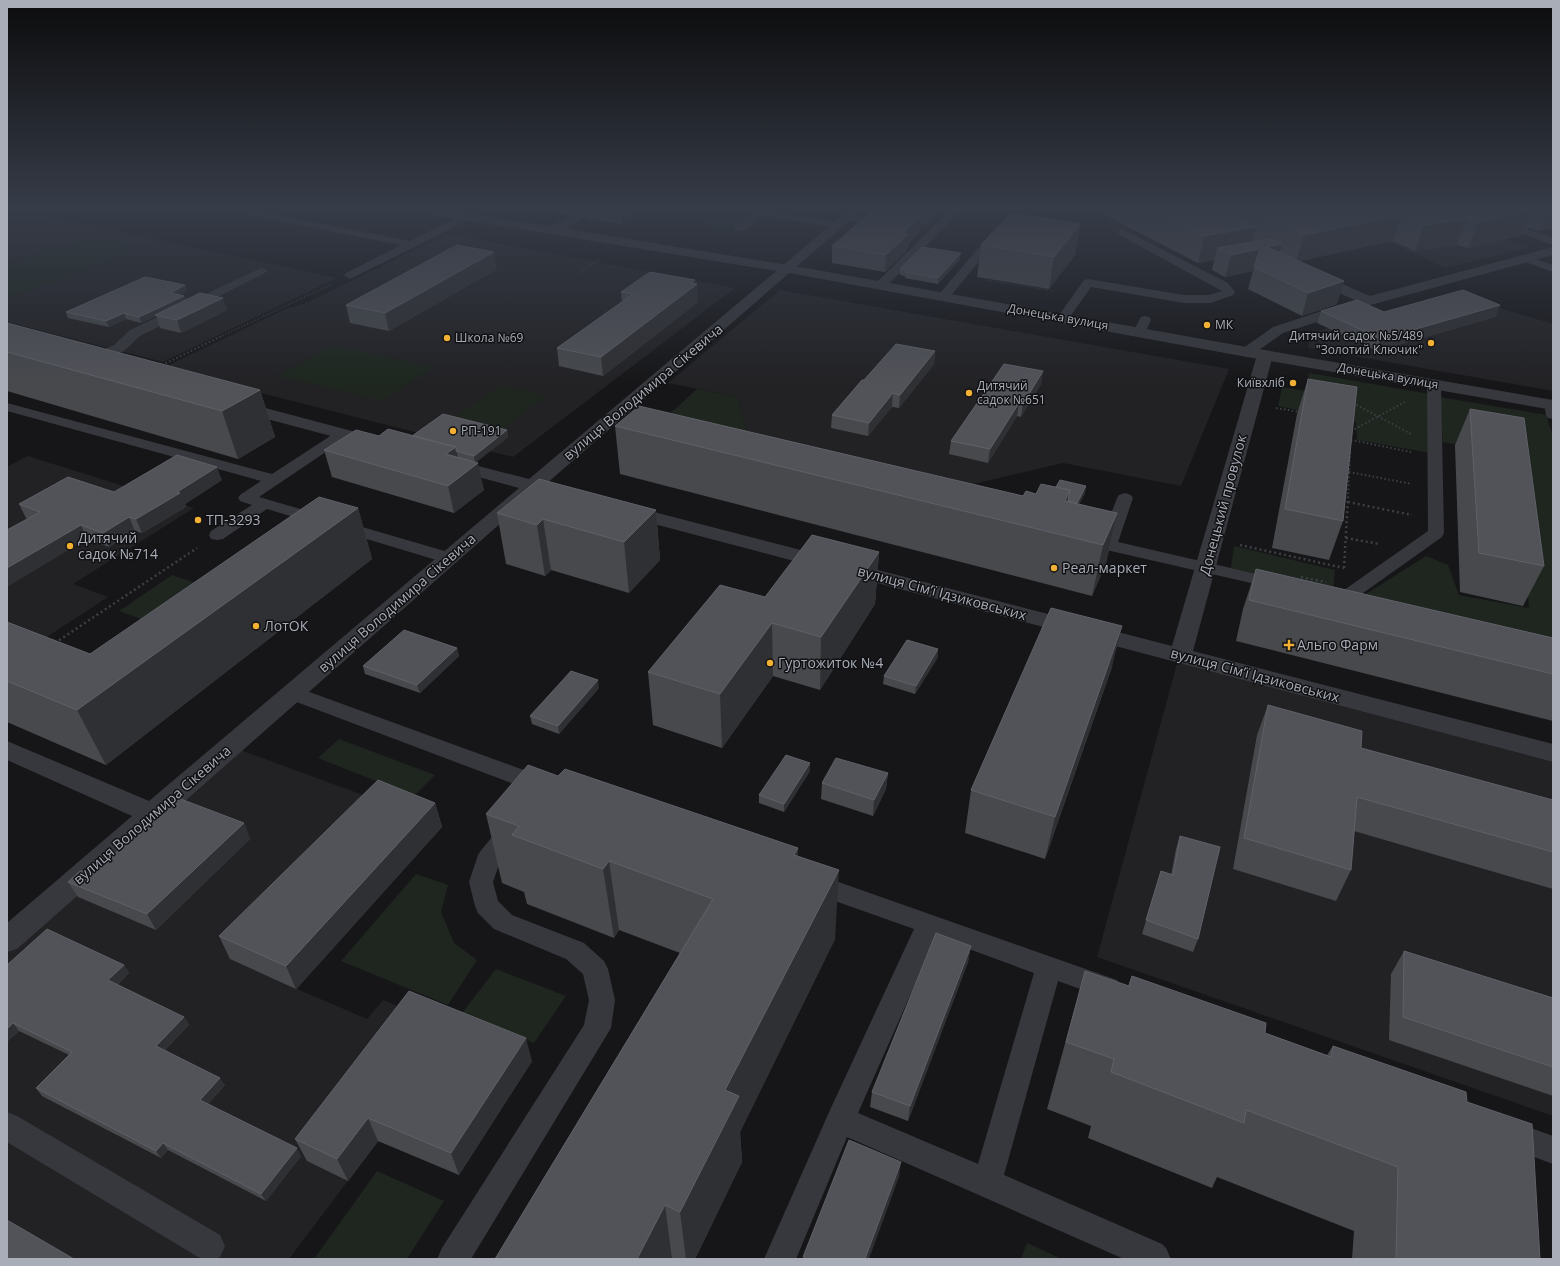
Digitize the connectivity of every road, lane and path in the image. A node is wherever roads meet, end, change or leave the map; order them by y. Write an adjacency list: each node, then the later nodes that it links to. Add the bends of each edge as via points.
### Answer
1 (364, 268): 11 (lane)
2 (782, 268): 7 (street, Донецька вулиця)
3 (898, 268): 13 (lane)
4 (967, 268): 12 (lane)
5 (1199, 268): 8 (lane)
6 (1487, 268): 16 (street)
7 (788, 269): 13 (street, Донецька вулиця); 40 (street, вулиця Володимира Сікевича)
8 (1192, 269): 14 (lane, via 1224,286 1228,292 1211,299 1155,299 1088,283)
9 (261, 272): 19 (lane, via 135,333 119,348)
10 (1304, 272): 16 (street)
11 (350, 275): 20 (path)
12 (961, 276): 14 (path); 15 (lane)
13 (881, 285): 15 (street, Донецька вулиця)
14 (1080, 295): 17 (lane)
15 (944, 296): 17 (street, Донецька вулиця)
16 (1368, 301): 18 (street, via 1278,330)
17 (1063, 318): 18 (street, Донецька вулиця, via 1142,326)
18 (1256, 353): 22 (street, Донецька вулиця); 55 (street, Донецький провулок)
19 (78, 362): 21 (street)
20 (162, 366)
21 (114, 372)
22 (1434, 384): 27 (street, Донецька вулиця); 36 (lane)
23 (1410, 399): 30 (path)
24 (220, 401): 33 (street)
25 (7, 407): 39 (lane)
26 (1275, 407): 29 (path)
27 (1552, 408)
28 (1352, 409): 30 (path, via 1353,403)
29 (1306, 413)
30 (1378, 417): 32 (path); 36 (path)
31 (1352, 427): 32 (path)
32 (1351, 431): 34 (path)
33 (343, 434): 35 (street); 39 (lane)
34 (1351, 440): 36 (path); 38 (path)
35 (397, 449)
36 (1435, 452): 41 (lane)
37 (435, 459): 40 (street)
38 (1349, 472): 41 (path); 44 (path)
39 (274, 480): 45 (lane, via 246,498)
40 (532, 486): 42 (street); 54 (street, вулиця Володимира Сікевича)
41 (1436, 489): 47 (lane)
42 (574, 497)
43 (1125, 498): 52 (lane)
44 (1348, 502): 47 (path); 56 (path)
45 (264, 504): 48 (lane); 49 (lane)
46 (612, 507): 61 (street, вулиця Сімʼї Ідзиковських)
47 (1436, 519): 58 (lane, via 1436,533)
48 (330, 523): 51 (lane); 54 (lane)
49 (217, 535): 60 (path)
50 (1070, 536): 52 (lane)
51 (311, 537)
52 (1108, 545): 55 (lane)
53 (1239, 545): 56 (path)
54 (449, 558): 62 (street, вулиця Володимира Сікевича)
55 (1205, 568): 57 (lane); 61 (street, Донецький провулок)
56 (1344, 568): 58 (path)
57 (1291, 587)
58 (1336, 597): 59 (lane)
59 (1366, 604)
60 (51, 645)
61 (1181, 655): 64 (street, вулиця Сімʼї Ідзиковських)
62 (293, 693): 65 (street, вулиця Володимира Сікевича); 77 (lane, via 541,799 490,855 481,882 487,906 503,922 575,950 595,969 602,1000 597,1028)
63 (7, 750): 65 (street)
64 (1553, 752)
65 (153, 814): 68 (street, вулиця Володимира Сікевича)
66 (794, 876): 67 (lane)
67 (929, 924): 69 (lane); 71 (lane)
68 (7, 940)
69 (1049, 967): 70 (lane); 75 (lane)
70 (1130, 996)
71 (840, 1120): 75 (lane); 78 (lane)
72 (1486, 1125): 74 (lane)
73 (7, 1126): 76 (lane)
74 (1553, 1150)
75 (986, 1183): 79 (lane)
76 (209, 1246)
77 (453, 1259)
78 (780, 1259)
79 (1155, 1259)

